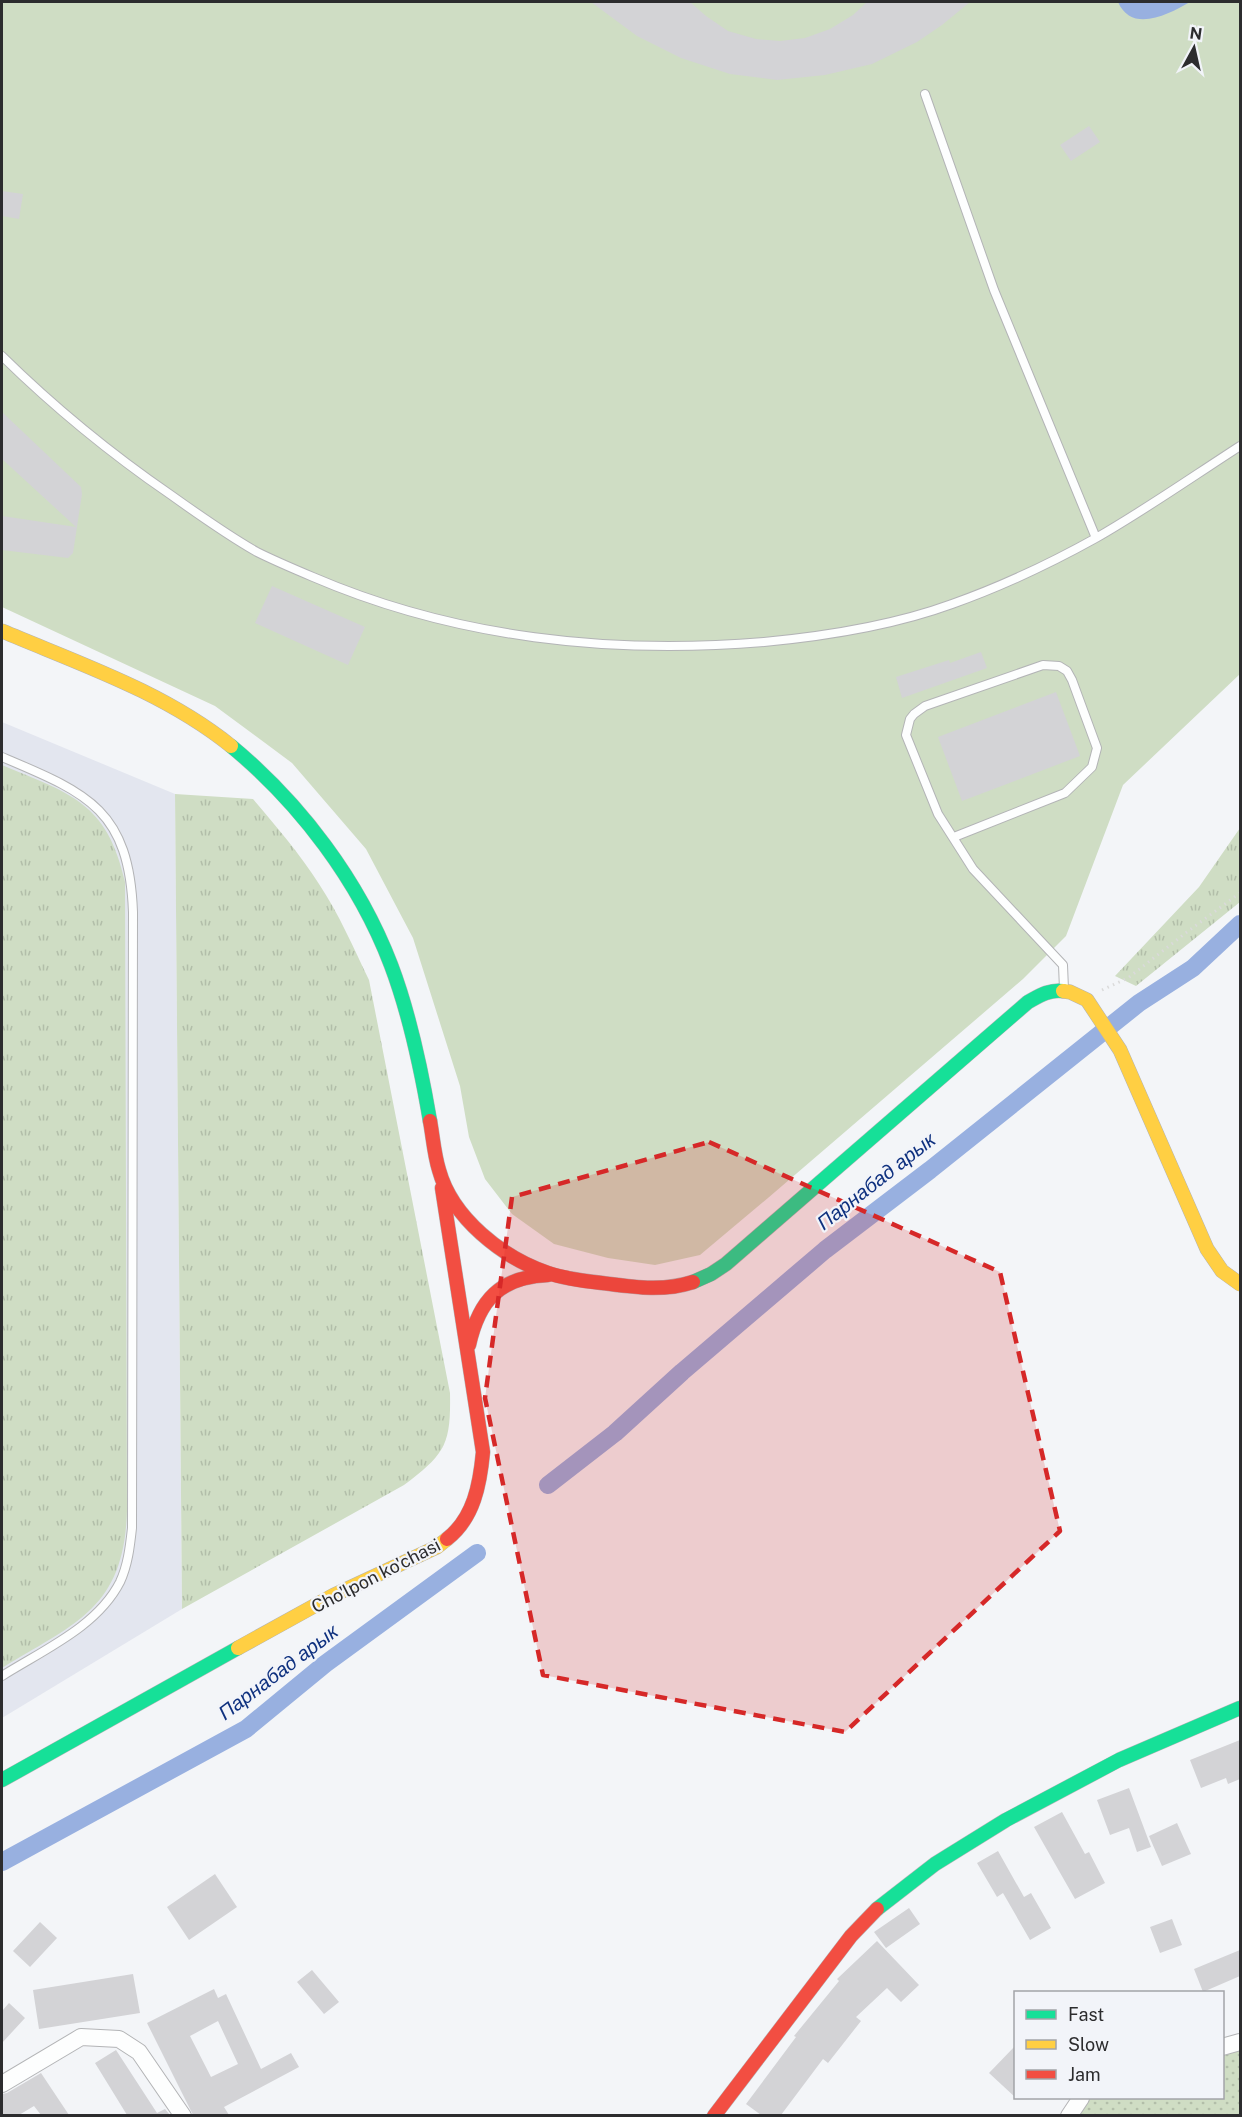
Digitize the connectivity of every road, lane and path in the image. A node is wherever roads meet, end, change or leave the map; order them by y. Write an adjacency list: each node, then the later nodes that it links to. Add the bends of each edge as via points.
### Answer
1 (925, 94): 4 (lane, via 994,290)
2 (2, 356): 4 (lane, via 126,464 259,553 334,586 403,610 480,628 566,642 655,647 809,638 884,624 952,604)
3 (1240, 446): 4 (lane)
4 (1096, 538)
5 (2, 631): 11 (main road, Cho'lpon ko'chasi, via 141,690 218,736 262,775 315,833 363,903 396,981 428,1103)
6 (2, 757): 15 (lane, via 59,782 99,810 124,852 133,912 130,1546 120,1581 98,1612)
7 (954, 837): 7 (lane, via 1065,793 1092,767 1097,748 1072,680 1063,669 1043,665 925,706 914,714 906,735 938,814); 9 (lane, via 973,869 1063,965)
8 (1240, 894): 10 (path, via 1128,978)
9 (1064, 991): 10 (main road); 12 (main road, via 1050,992 1028,1002 709,1276 656,1290)
10 (1086, 1000): 13 (main road, via 1120,1050 1207,1249 1222,1271)
11 (439, 1171): 12 (main road, via 458,1208 486,1238 519,1261); 14 (main road, Cho'lpon ko'chasi)
12 (558, 1276): 14 (main road, via 522,1277 501,1287 479,1314)
13 (1240, 1284)
14 (468, 1353): 17 (main road, Cho'lpon ko'chasi, via 482,1468 476,1499 447,1540 334,1595)
15 (2, 1676)
16 (1240, 1708): 23 (main road, via 1120,1759 1008,1819 896,1891 850,1936)
17 (2, 1780)
18 (1240, 2042): 19 (street)
19 (1224, 2046)
20 (2, 2084): 22 (street, via 81,2037 119,2039 139,2052)
21 (1080, 2099): 24 (street)
22 (183, 2115)
23 (714, 2115)
24 (1069, 2115)

